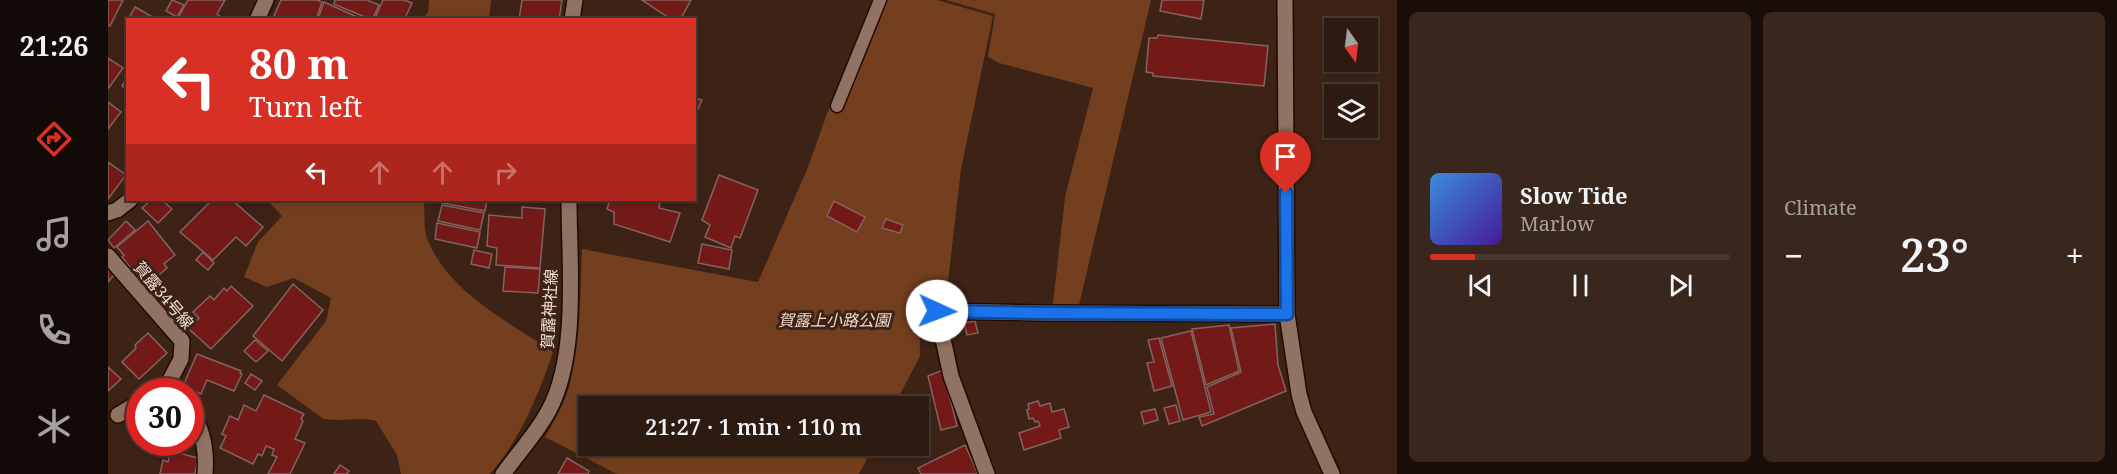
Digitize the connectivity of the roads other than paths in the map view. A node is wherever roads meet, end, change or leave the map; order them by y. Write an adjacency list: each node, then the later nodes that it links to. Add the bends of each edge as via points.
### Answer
1 (575, 0): 6 (street)
2 (880, 0): 7 (lane)
3 (1285, 0): 12 (street)
4 (263, 1): 5 (street)
5 (258, 18)
6 (572, 18)
7 (837, 106)
8 (129, 201): 10 (street)
9 (569, 201): 18 (street, 賀露神社線, via 569,331 563,364 549,409)
10 (108, 213)
11 (108, 256): 13 (street, 賀露34号線, via 182,341)
12 (1287, 314): 19 (street, via 937,311 951,376); 20 (street, via 1304,412)
13 (177, 378)
14 (126, 411): 15 (street)
15 (118, 416)
16 (204, 446): 17 (street)
17 (205, 474)
18 (503, 474)
19 (987, 474)
20 (1332, 474)

